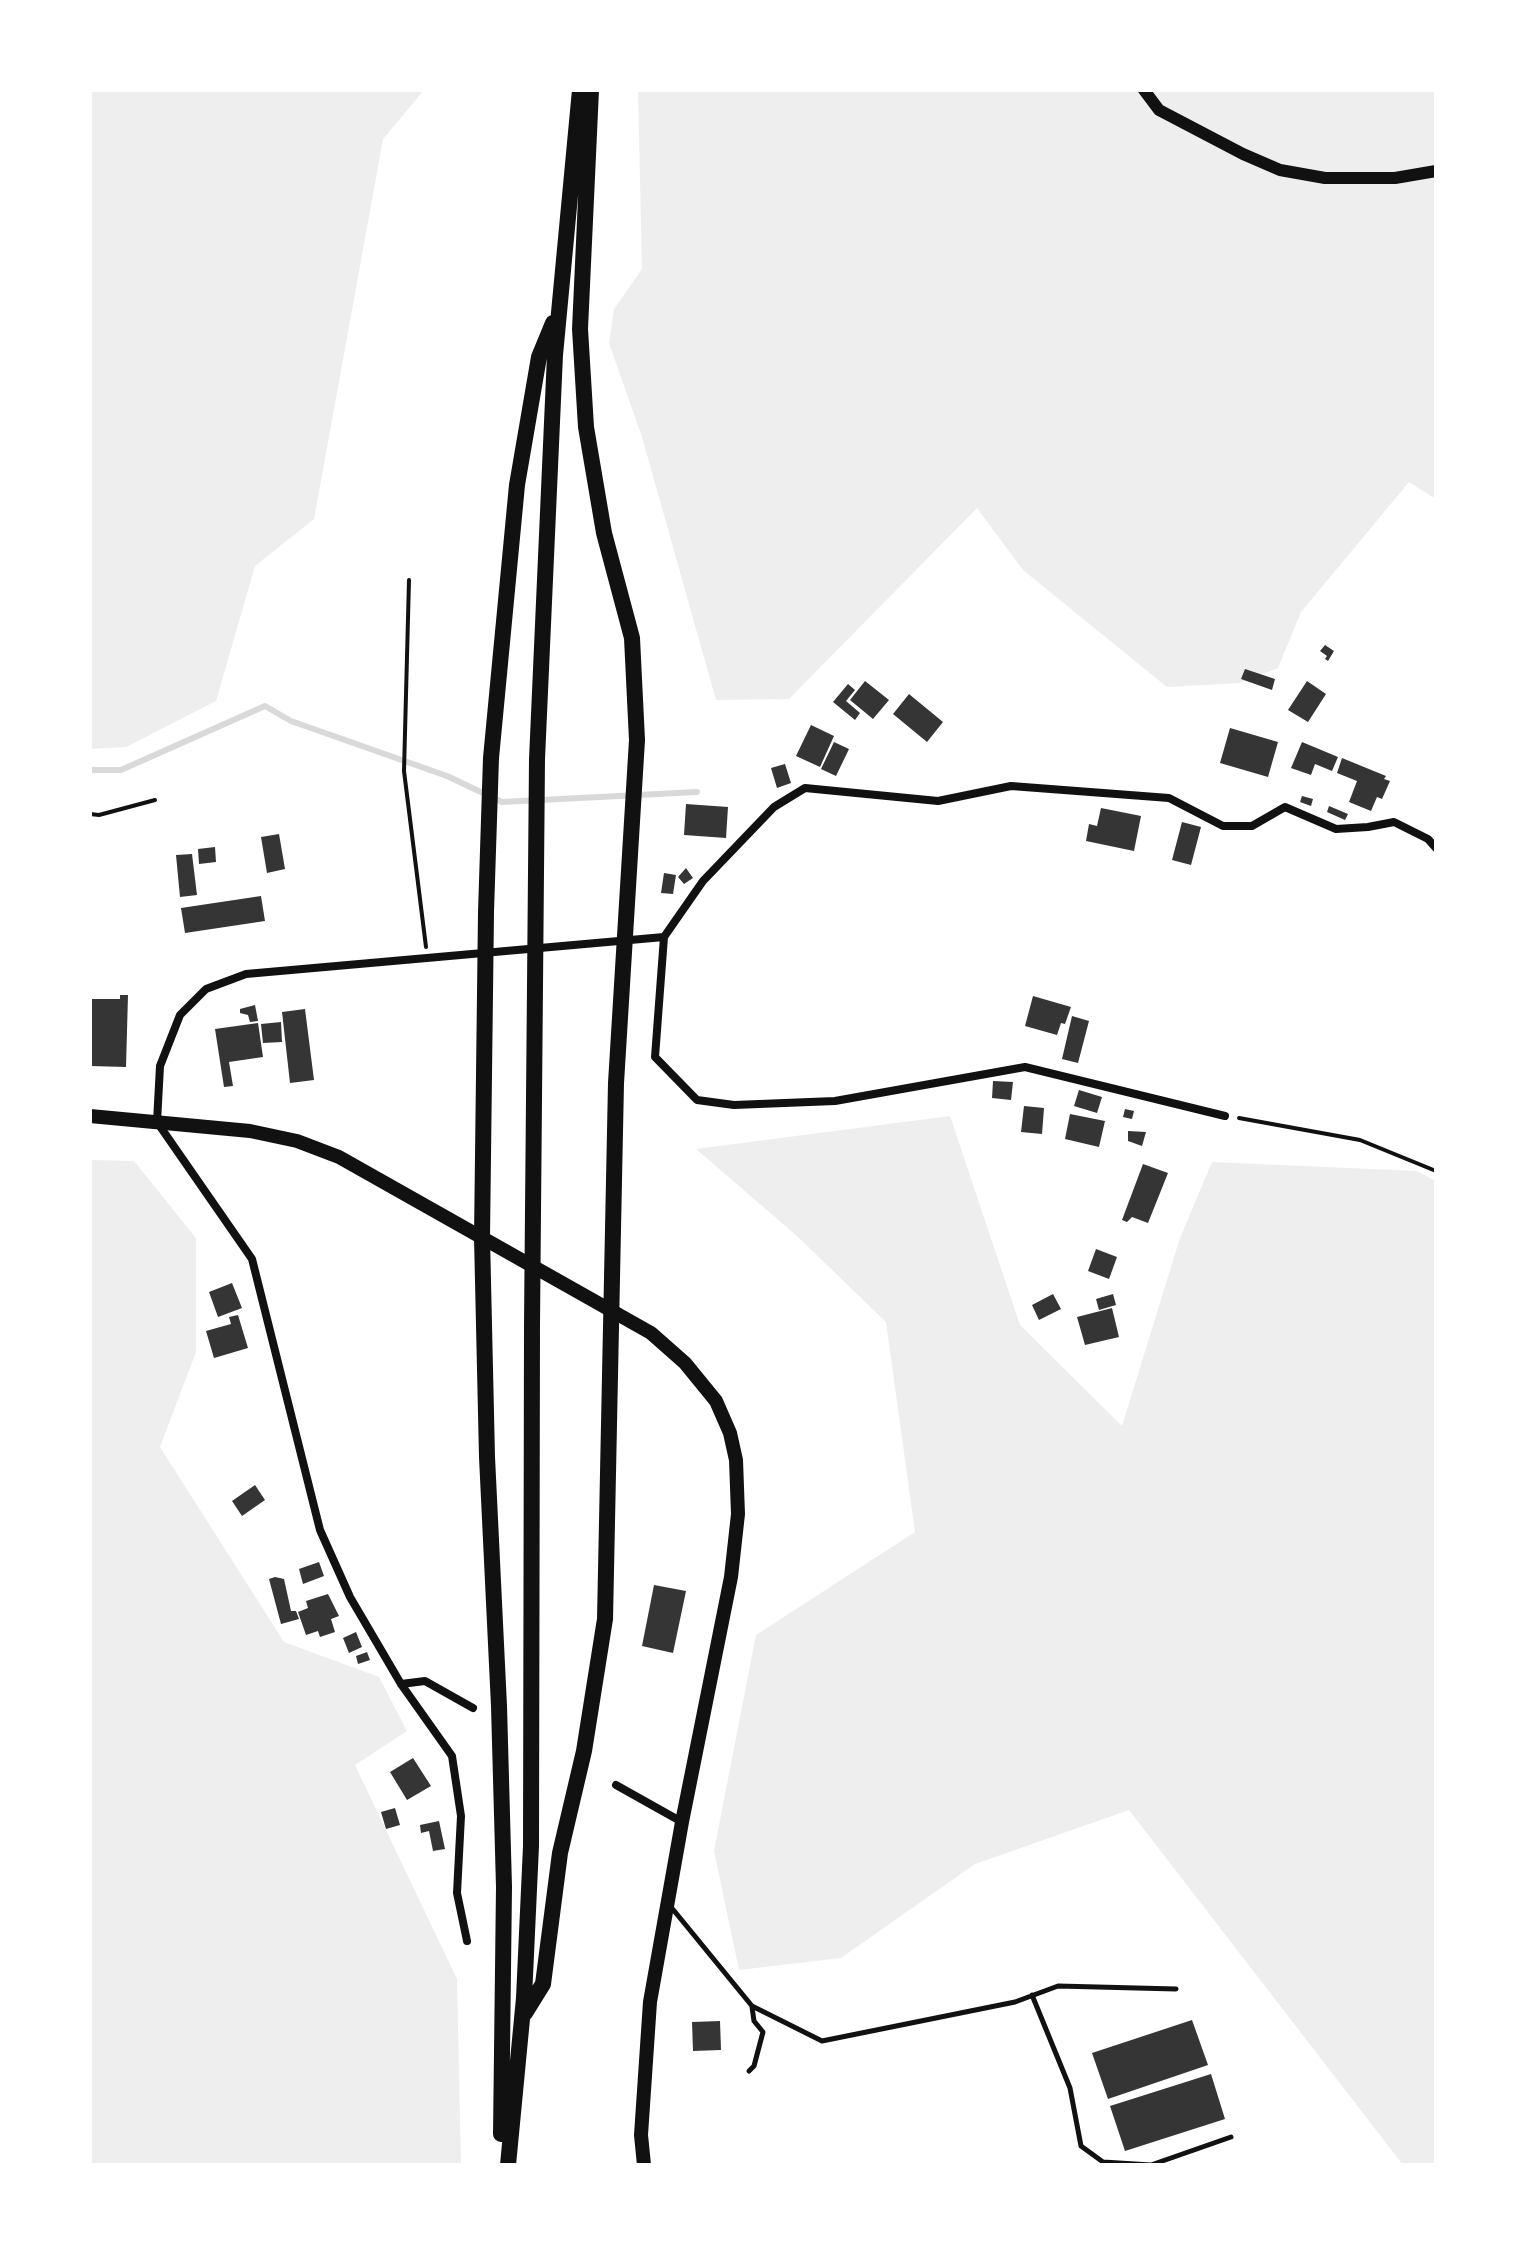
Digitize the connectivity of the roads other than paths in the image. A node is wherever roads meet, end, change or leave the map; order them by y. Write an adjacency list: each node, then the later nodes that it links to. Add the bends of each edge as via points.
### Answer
1 (580, 90): 5 (highway)
2 (591, 90): 12 (highway, via 580,329 585,413 604,533 632,638 637,740 616,1083)
3 (1144, 90): 4 (street, via 1159,110 1280,170 1325,178 1395,178)
4 (1436, 171)
5 (560, 307): 11 (highway, via 539,357 517,485 491,758); 22 (highway, via 537,759 531,1846)
6 (1436, 848): 7 (street, via 1394,822 1336,829 1285,807 1252,826 1223,826 1169,798 1011,786 938,801 805,788 774,807 713,871)
7 (664, 937): 9 (street, via 655,1057 697,1100 734,1105 835,1101 1025,1067); 10 (street, via 246,974 206,989 180,1015 160,1066)
8 (90, 1116): 10 (main road)
9 (1225, 1116)
10 (157, 1122): 11 (main road, via 297,1141 339,1157); 13 (street, via 252,1259 320,1530 350,1597)
11 (482, 1237): 12 (main road); 25 (highway, via 504,1887)
12 (610, 1308): 16 (main road, via 651,1333 685,1363 716,1401 736,1460 738,1514 731,1577); 22 (highway, via 605,1619 584,1751 560,1853 543,1984)
13 (401, 1684): 14 (street, via 425,1681); 18 (street, via 452,1756 461,1816 457,1893)
14 (473, 1708)
15 (616, 1785): 16 (street)
16 (682, 1822): 17 (main road)
17 (668, 1903): 21 (lane); 27 (main road, via 650,2002 641,2135)
18 (467, 1941)
19 (1176, 1989): 20 (lane, via 1058,1986)
20 (1032, 1995): 21 (lane, via 822,2041); 24 (lane, via 1070,2088 1081,2146 1103,2162 1151,2165)
21 (752, 2006): 23 (lane, via 754,2021 763,2032)
22 (522, 2018): 26 (highway)
23 (749, 2071)
24 (1231, 2137)
25 (501, 2165)
26 (508, 2165)
27 (644, 2165)

